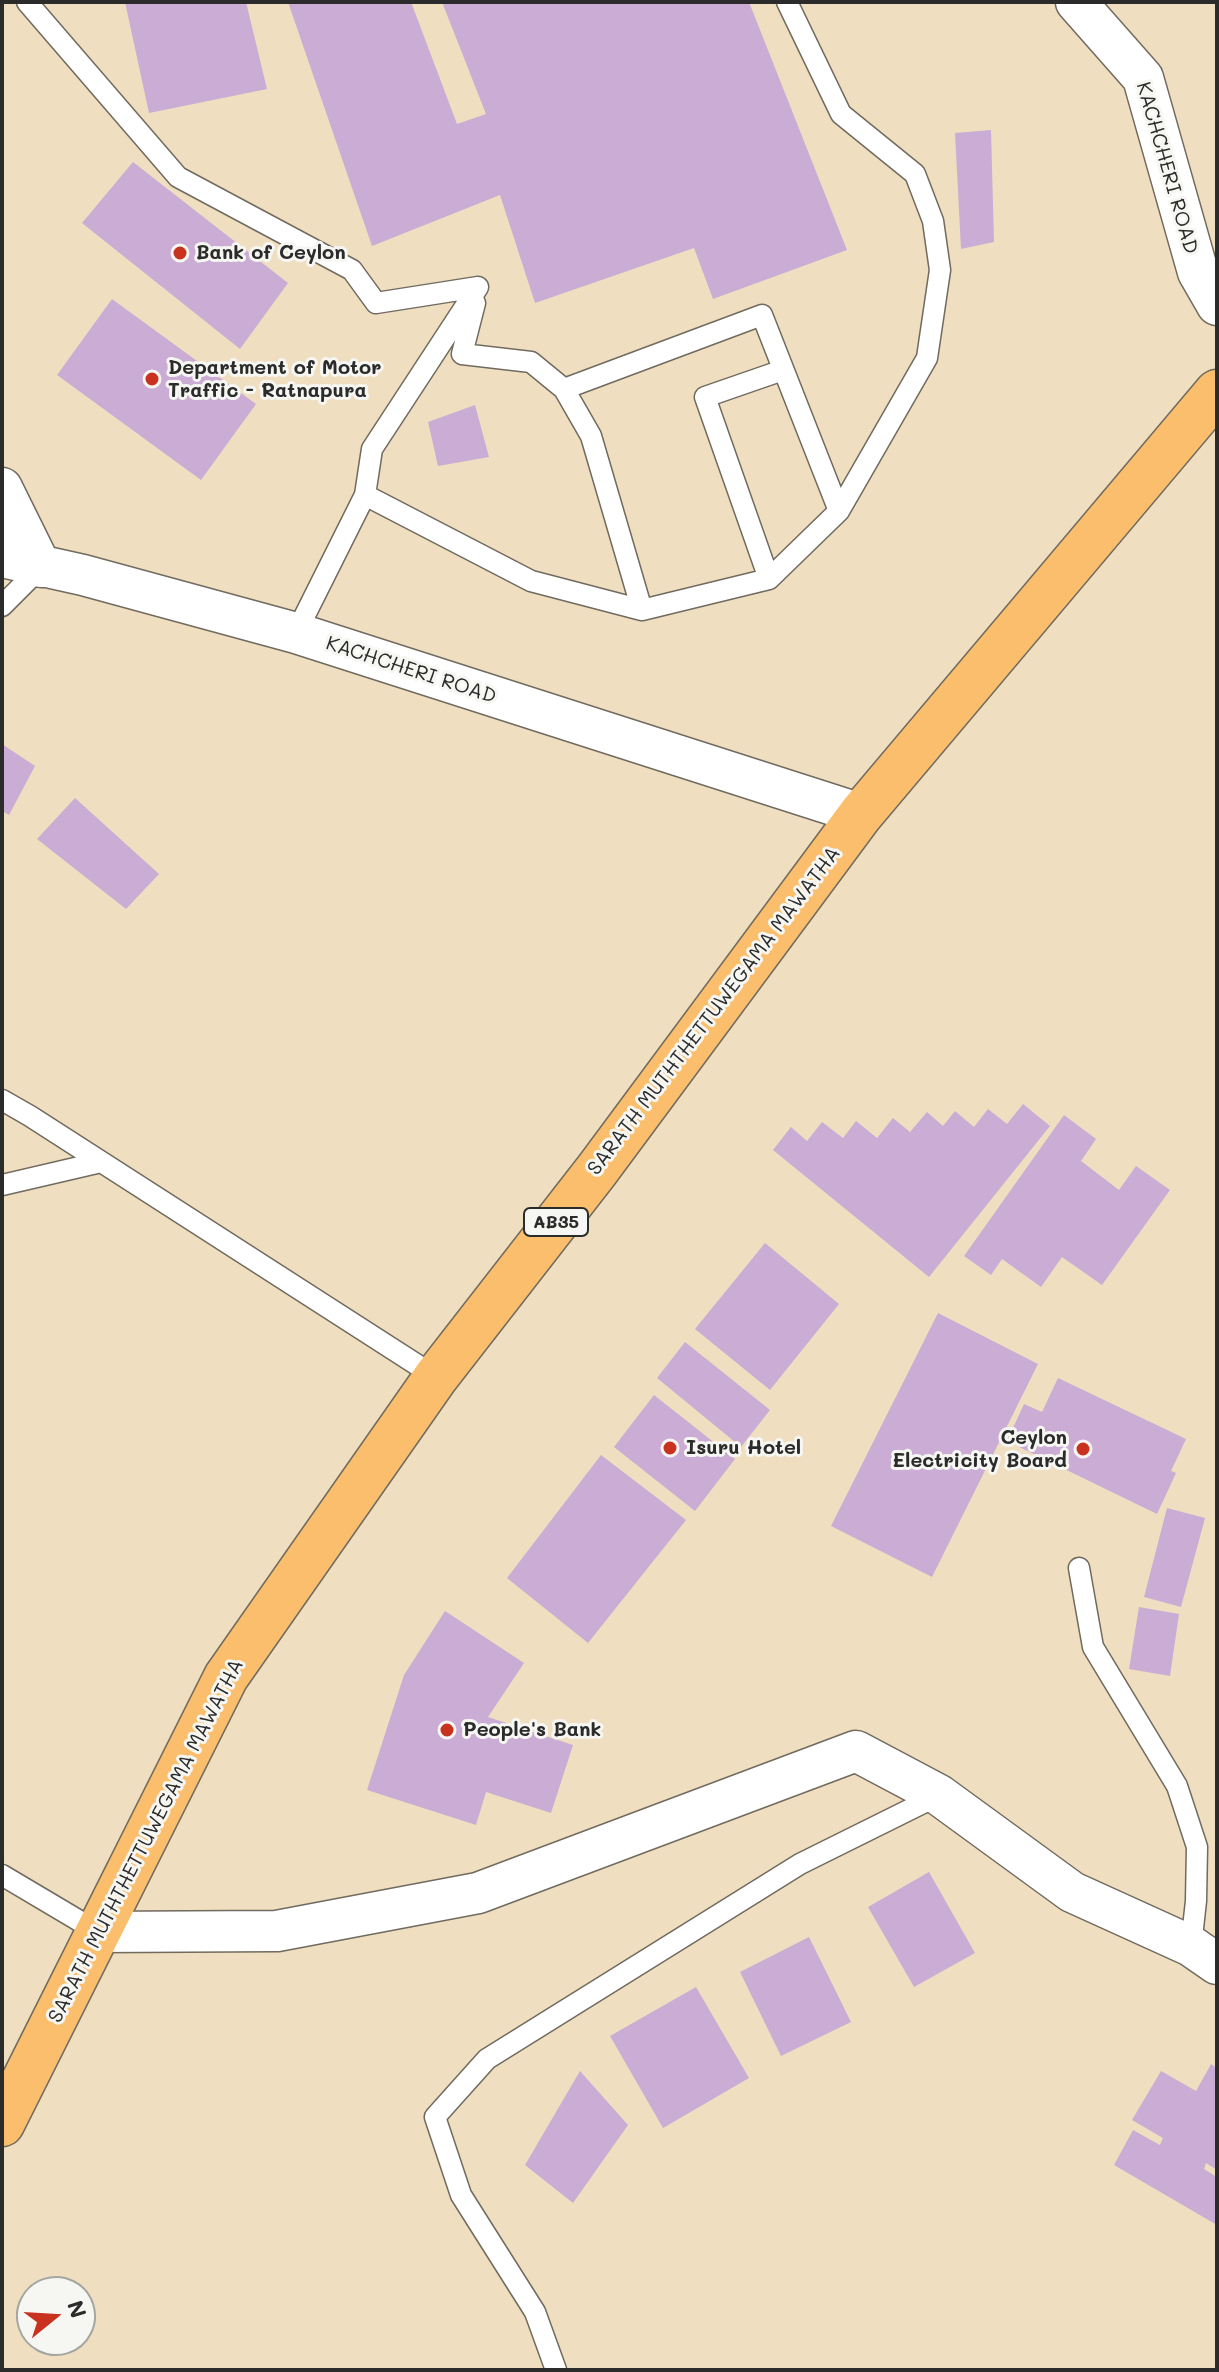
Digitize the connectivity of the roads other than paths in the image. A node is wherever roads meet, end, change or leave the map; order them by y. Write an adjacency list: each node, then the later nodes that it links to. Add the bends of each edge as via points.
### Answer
1 (27, 2): 4 (lane, via 178,177 352,270 376,303)
2 (787, 2): 11 (lane, via 841,114 915,174 933,221 940,270 927,358)
3 (1076, 2): 5 (street, KACHCHERI ROAD, via 1143,78 1198,272)
4 (478, 287): 7 (lane, via 462,354 531,362); 10 (lane, via 372,449)
5 (1217, 305)
6 (783, 370): 7 (lane, via 762,315); 11 (lane); 14 (lane, via 705,397)
7 (564, 389): 16 (lane, via 591,436)
8 (1217, 392): 18 (main road, SARATH MUTHTHETTUWEGAMA MAWATHA / AB35)
9 (2, 488): 13 (street)
10 (365, 495): 16 (lane, via 531,581); 17 (lane)
11 (839, 511): 14 (lane)
12 (2, 557): 13 (street, KACHCHERI ROAD)
13 (41, 567): 15 (lane); 17 (street, KACHCHERI ROAD)
14 (769, 579): 16 (lane)
15 (2, 606)
16 (642, 610)
17 (296, 633): 18 (street, KACHCHERI ROAD)
18 (861, 814): 22 (main road, SARATH MUTHTHETTUWEGAMA MAWATHA / AB35)
19 (2, 1100): 20 (lane)
20 (101, 1162): 21 (lane); 22 (lane)
21 (2, 1185)
22 (436, 1377): 26 (main road, SARATH MUTHTHETTUWEGAMA MAWATHA / AB35, via 226,1677)
23 (1079, 1568): 27 (lane, via 1093,1647 1177,1786 1197,1847 1196,1901)
24 (939, 1795): 26 (street, via 856,1751 478,1893 277,1931); 27 (street, via 1072,1892); 29 (lane, via 800,1864 487,2059 435,2117 461,2195 535,2312)
25 (2, 1875): 26 (lane)
26 (98, 1932): 28 (main road, SARATH MUTHTHETTUWEGAMA MAWATHA / AB35)
27 (1204, 1955)
28 (2, 2124)
29 (556, 2370)

